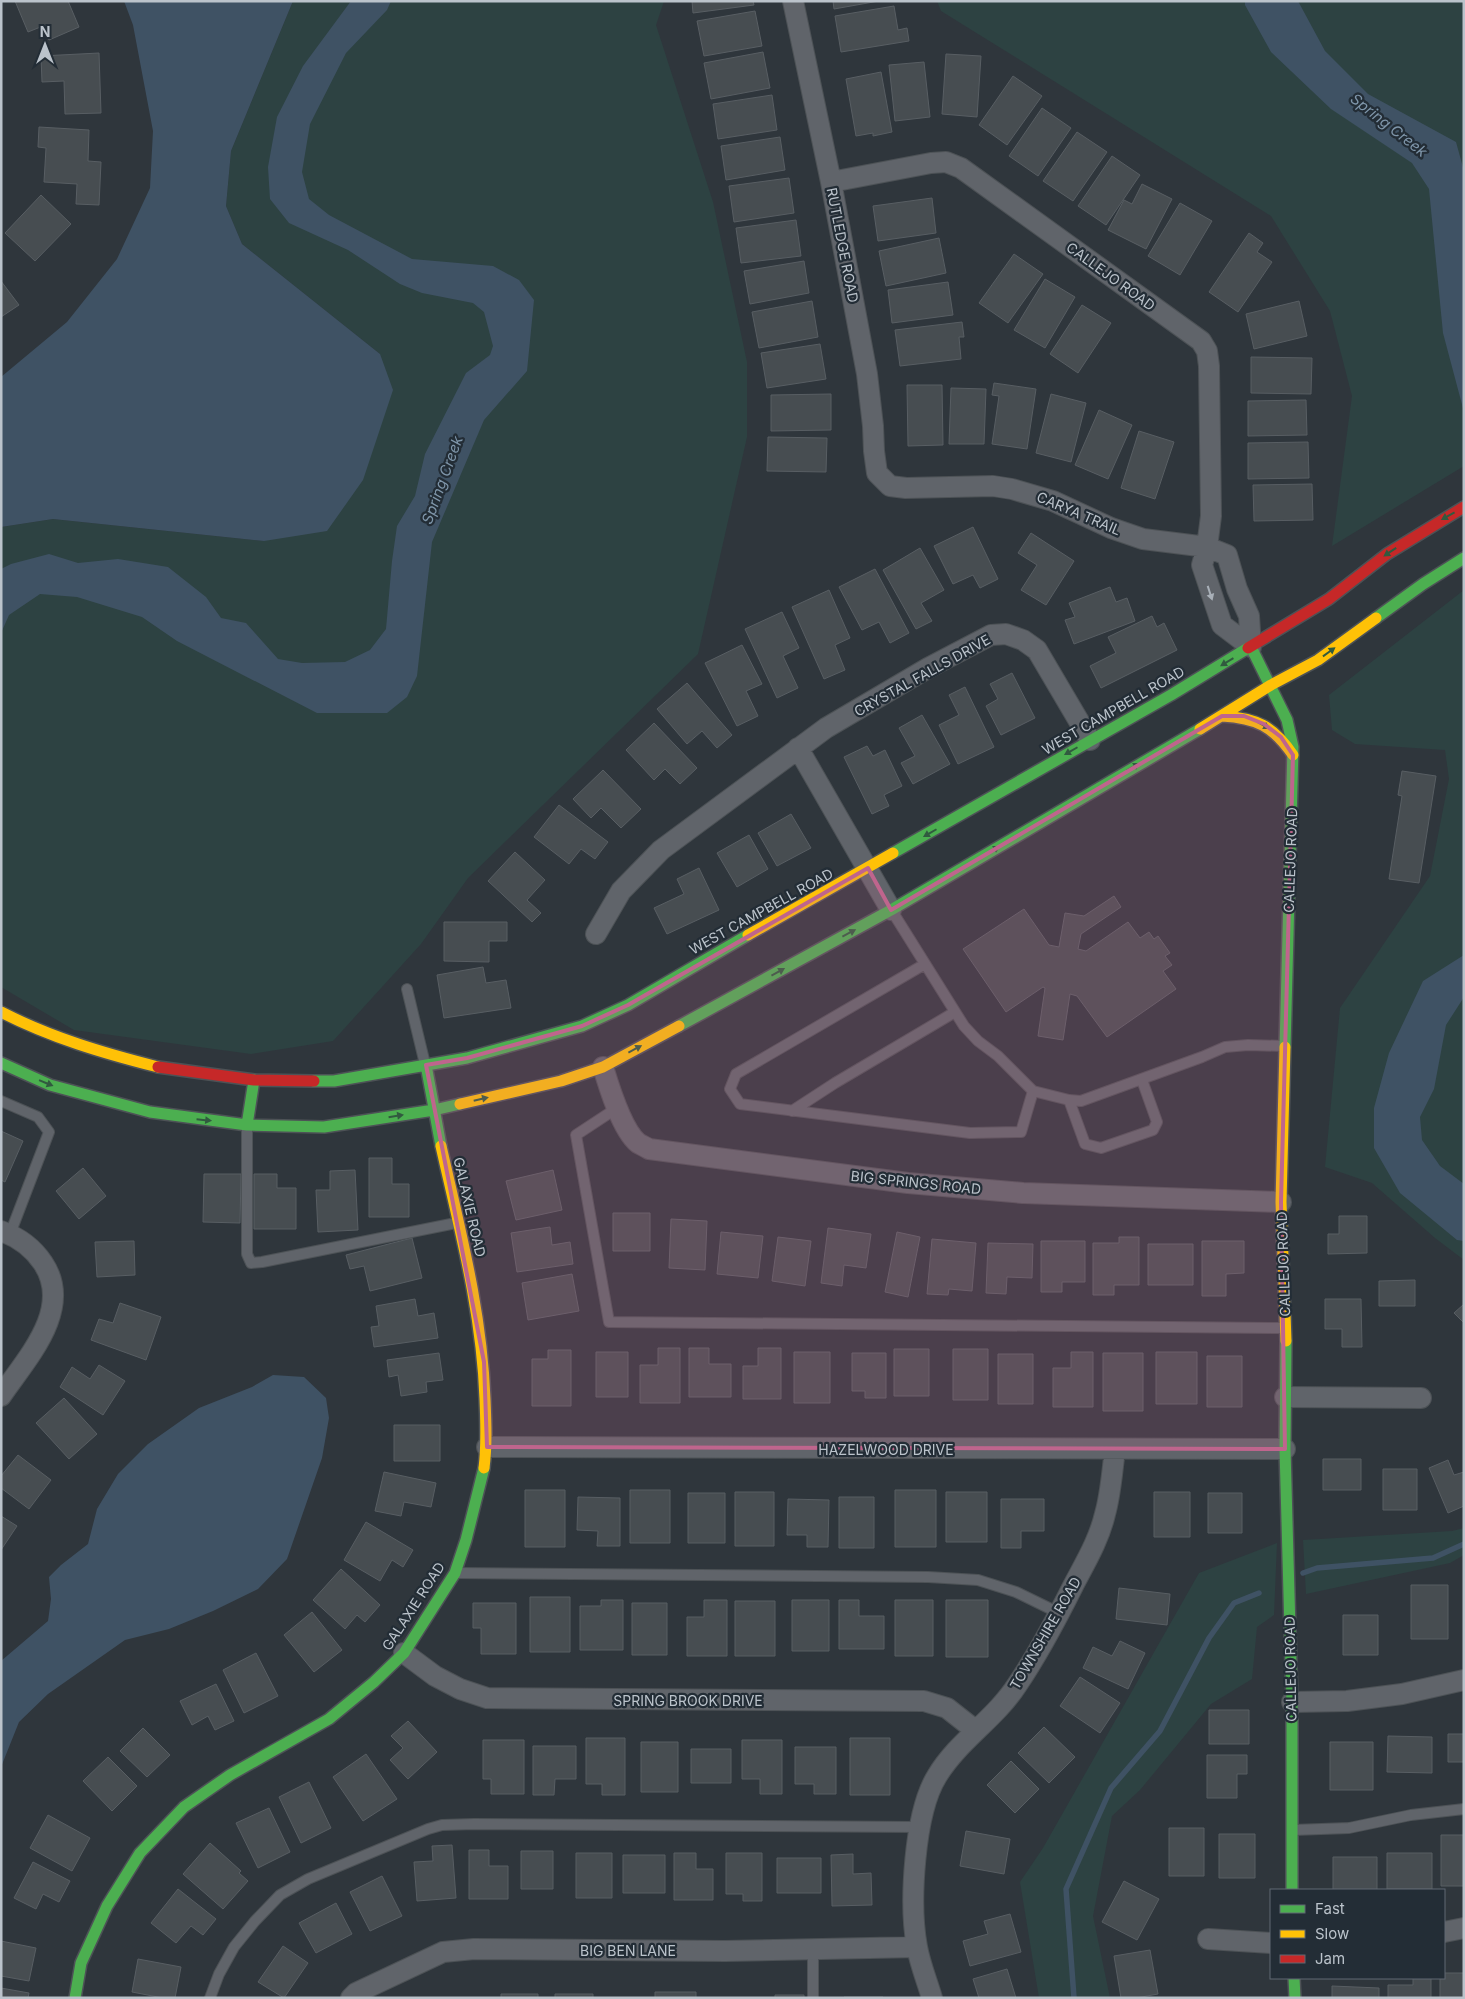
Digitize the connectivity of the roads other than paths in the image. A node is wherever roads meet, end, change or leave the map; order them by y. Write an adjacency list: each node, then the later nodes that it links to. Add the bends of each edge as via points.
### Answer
1 (793, 1): 2 (street, RUTLEDGE ROAD)
2 (831, 182): 3 (street, RUTLEDGE ROAD, via 868,374 877,473); 5 (street, CALLEJO ROAD, via 931,163 946,162 961,168 1201,341 1207,351 1209,366 1211,516)
3 (890, 486): 5 (street, CARYA TRAIL, via 993,486 1012,489 1053,501 1111,528 1143,538)
4 (1464, 507): 7 (main road, WEST CAMPBELL ROAD, one-way to 7, via 1387,554 1329,599)
5 (1207, 546): 7 (street, CALLEJO ROAD, via 1227,554 1249,616); 7 (street, CALLEJO ROAD, one-way to 7, via 1202,565 1222,625)
6 (1459, 561): 8 (main road, one-way to 6)
7 (1252, 648): 10 (main road, CALLEJO ROAD); 13 (main road, WEST CAMPBELL ROAD, one-way to 13)
8 (1310, 664): 9 (main road); 10 (main road)
9 (1304, 679)
10 (1271, 685): 12 (main road); 15 (main road, CALLEJO ROAD, via 1287,720)
11 (1296, 713): 15 (main road)
12 (1222, 716): 15 (main road, one-way to 15, via 1244,716 1264,724); 17 (main road, one-way to 12)
13 (1090, 740): 14 (street, CRYSTAL FALLS DRIVE, via 1037,650 1006,634 992,635 976,642 826,728); 16 (main road, WEST CAMPBELL ROAD, one-way to 16)
14 (798, 748): 16 (street); 18 (street, CRYSTAL FALLS DRIVE, via 661,850 621,891)
15 (1293, 751): 23 (main road, CALLEJO ROAD)
16 (868, 868): 17 (street); 25 (main road, WEST CAMPBELL ROAD, via 628,1004 582,1026 467,1058)
17 (891, 910): 19 (lane); 26 (main road, one-way to 17)
18 (596, 934)
19 (924, 964): 22 (lane); 34 (lane, via 736,1074 730,1089 740,1104)
20 (407, 988): 25 (lane)
21 (1, 1012): 27 (main road, WEST CAMPBELL ROAD, via 98,1052 164,1069)
22 (955, 1012): 29 (lane, via 978,1041); 34 (lane)
23 (1284, 1046): 28 (lane, via 1248,1044 1225,1047); 36 (main road, CALLEJO ROAD)
24 (1, 1063): 35 (main road, one-way to 35, via 50,1085 150,1112)
25 (426, 1065): 27 (main road, WEST CAMPBELL ROAD, via 334,1081); 33 (main road, GALAXIE ROAD)
26 (602, 1067): 32 (street, BIG SPRINGS ROAD); 33 (main road, one-way to 26, via 561,1081)
27 (254, 1080): 35 (main road)
28 (1142, 1080): 30 (lane, via 1081,1101); 30 (lane, via 1157,1122 1153,1130 1101,1148 1085,1144)
29 (1033, 1091): 30 (lane); 34 (lane, via 1021,1132 970,1133)
30 (1069, 1100)
31 (1, 1101): 38 (lane, via 38,1117 49,1132)
32 (617, 1108): 36 (street, BIG SPRINGS ROAD, via 628,1131 638,1143 649,1149 908,1183 1014,1192); 39 (lane, via 576,1135 609,1322)
33 (434, 1110): 35 (main road, one-way to 33, via 324,1127); 37 (main road, GALAXIE ROAD)
34 (792, 1111)
35 (247, 1125): 37 (lane, via 247,1254 251,1263)
36 (1281, 1202): 39 (main road, CALLEJO ROAD)
37 (457, 1223): 43 (main road, GALAXIE ROAD, via 474,1295 484,1362)
38 (6, 1233): 40 (street, via 35,1251 49,1272 54,1293 44,1333)
39 (1286, 1328): 41 (main road, CALLEJO ROAD)
40 (1, 1396)
41 (1286, 1397): 42 (street); 44 (main road, CALLEJO ROAD)
42 (1421, 1398)
43 (487, 1447): 45 (street, HAZELWOOD DRIVE); 46 (main road, GALAXIE ROAD, via 484,1471)
44 (1285, 1449): 45 (street, HAZELWOOD DRIVE); 50 (main road, CALLEJO ROAD)
45 (1115, 1450): 47 (street, TOWNSHIRE ROAD, via 1106,1512 1096,1542)
46 (455, 1573): 47 (lane, via 978,1580 1016,1592); 48 (main road, GALAXIE ROAD)
47 (1060, 1613): 51 (street, TOWNSHIRE ROAD, via 1017,1686)
48 (404, 1653): 51 (street, SPRING BROOK DRIVE, via 436,1676 487,1698 924,1701 947,1708); 63 (main road, GALAXIE ROAD, via 329,1719 230,1775 184,1807 140,1854 107,1906 81,1963)
49 (1464, 1680): 50 (street, via 1402,1694)
50 (1292, 1702): 54 (main road, CALLEJO ROAD)
51 (975, 1730): 53 (street, TOWNSHIRE ROAD, via 936,1776)
52 (1464, 1809): 54 (lane, via 1411,1815 1349,1828)
53 (920, 1827): 60 (street, TOWNSHIRE ROAD, via 914,1918); 64 (lane, via 474,1824 428,1828 308,1879 280,1895 234,1947)
54 (1292, 1830): 55 (main road, CALLEJO ROAD)
55 (1292, 1889)
56 (1464, 1928): 57 (street)
57 (1445, 1932)
58 (1208, 1939): 59 (street)
59 (1270, 1944)
60 (917, 1947): 61 (street, BIG BEN LANE); 67 (street, TOWNSHIRE ROAD)
61 (814, 1950): 65 (street, BIG BEN LANE, via 474,1949 443,1952); 66 (lane)
62 (1294, 1979): 68 (main road)
63 (75, 1998)
64 (210, 1998)
65 (351, 1998)
66 (813, 1998)
67 (932, 1998)
68 (1295, 1998)

